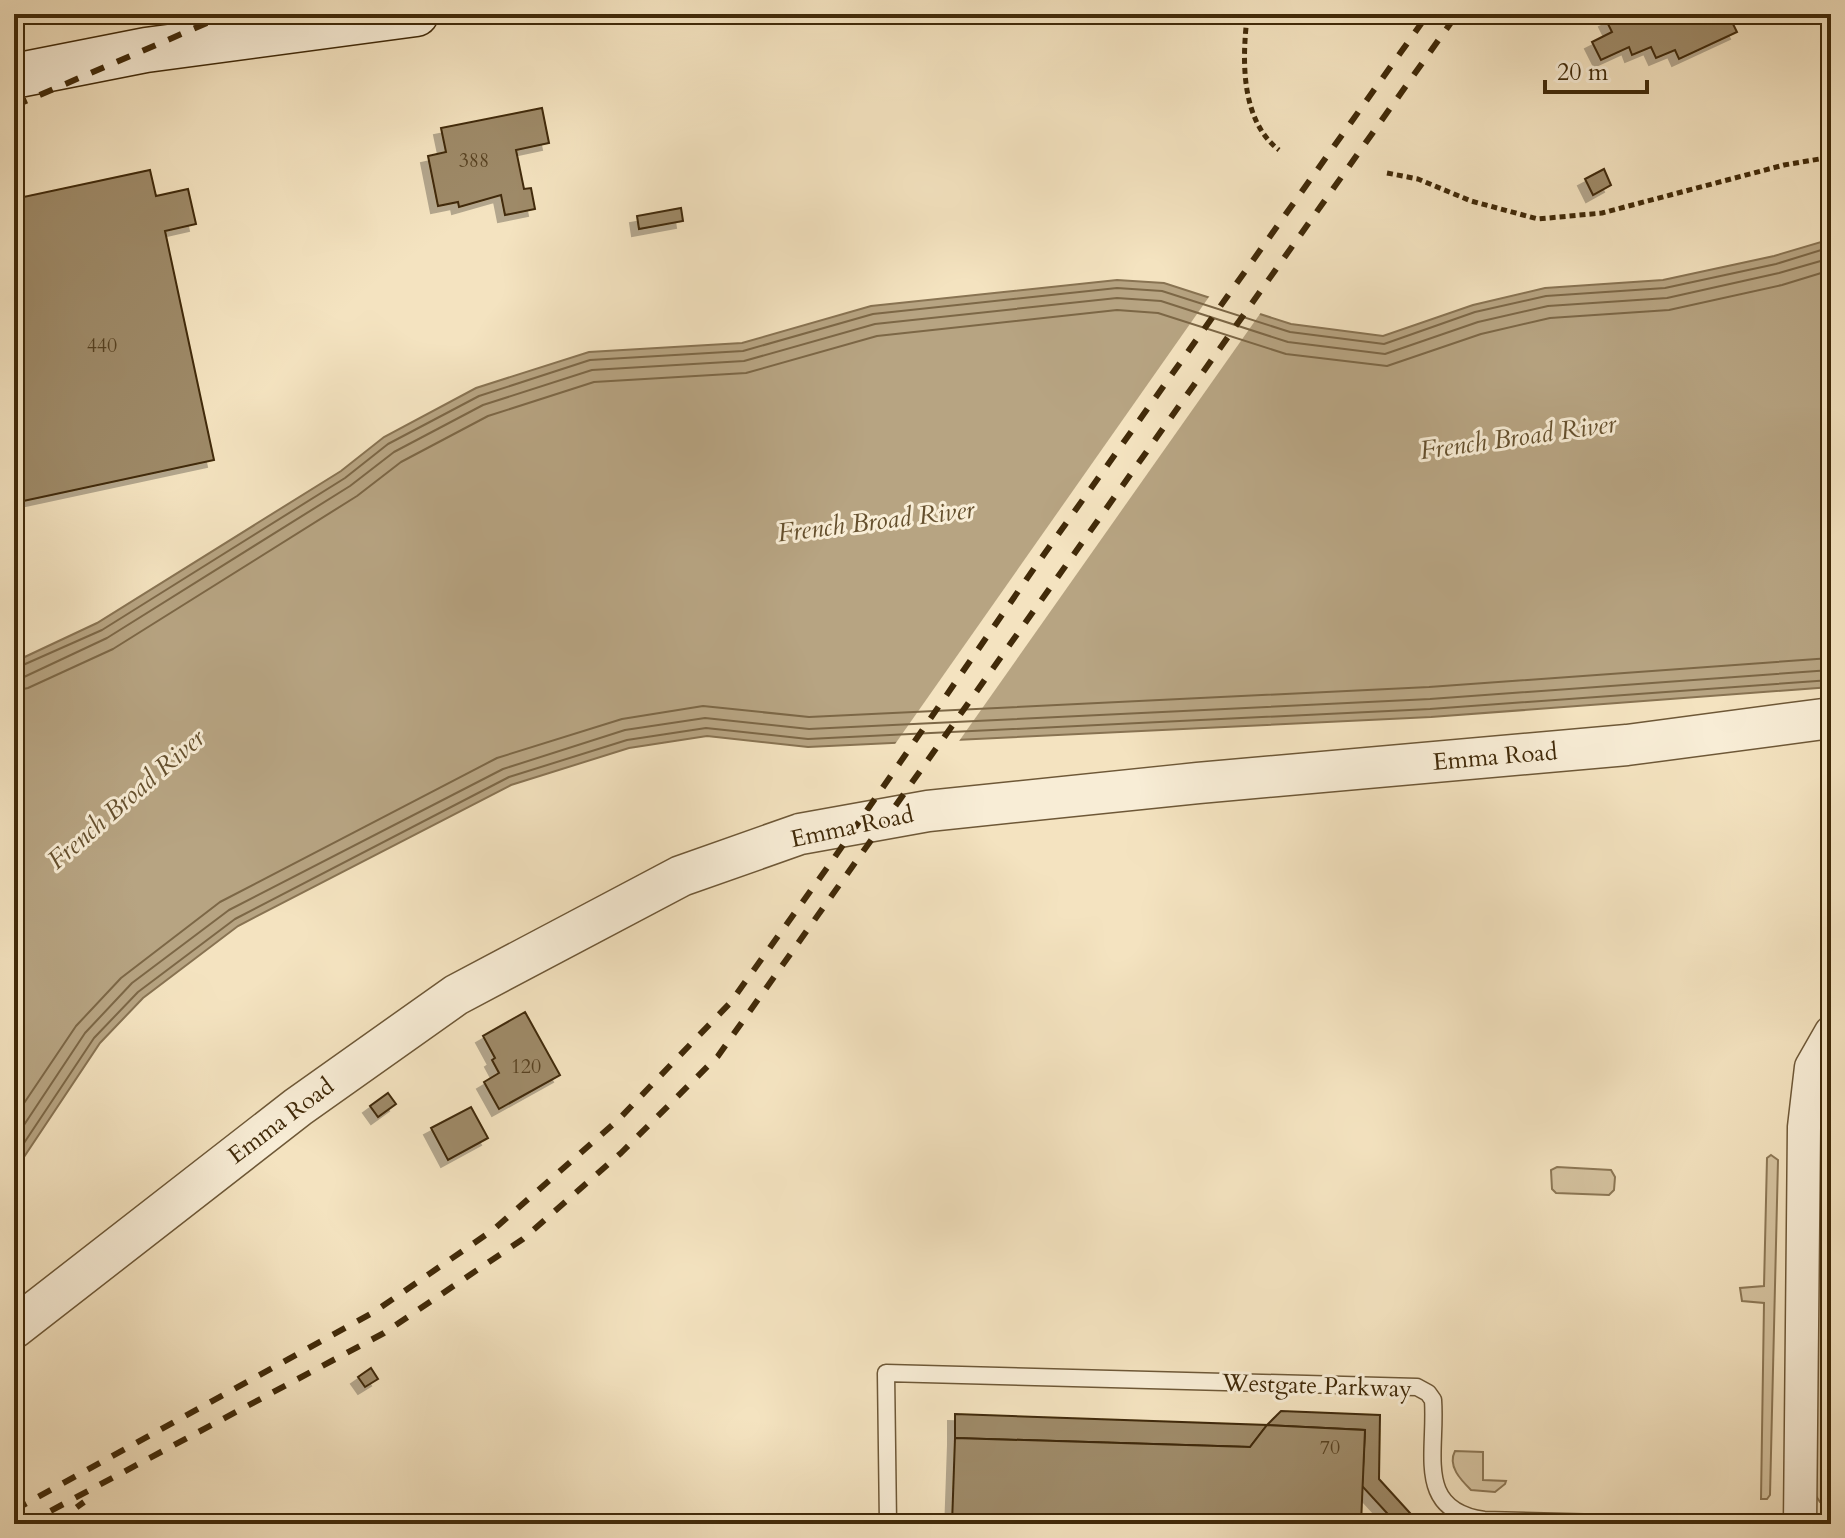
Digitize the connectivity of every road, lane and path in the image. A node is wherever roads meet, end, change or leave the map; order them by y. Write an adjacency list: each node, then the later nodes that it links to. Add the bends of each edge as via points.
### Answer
1 (416, 14): 3 (main road, via 146,50)
2 (1247, 18): 4 (path, via 1243,53 1252,107 1265,140)
3 (14, 76)
4 (1279, 150)
5 (1831, 157): 6 (path, via 1602,213 1538,219)
6 (1387, 173)
7 (1831, 718): 9 (street, Emma Road, via 1627,745 928,811 800,834 681,876 456,995 298,1107)
8 (1831, 1032): 12 (street, via 1811,1067 1804,1127)
9 (14, 1328)
10 (888, 1524): 11 (lane, Westgate Parkway, via 886,1373 1417,1387 1433,1400 1433,1481 1438,1496 1462,1517)
11 (1644, 1524)
12 (1800, 1524)

